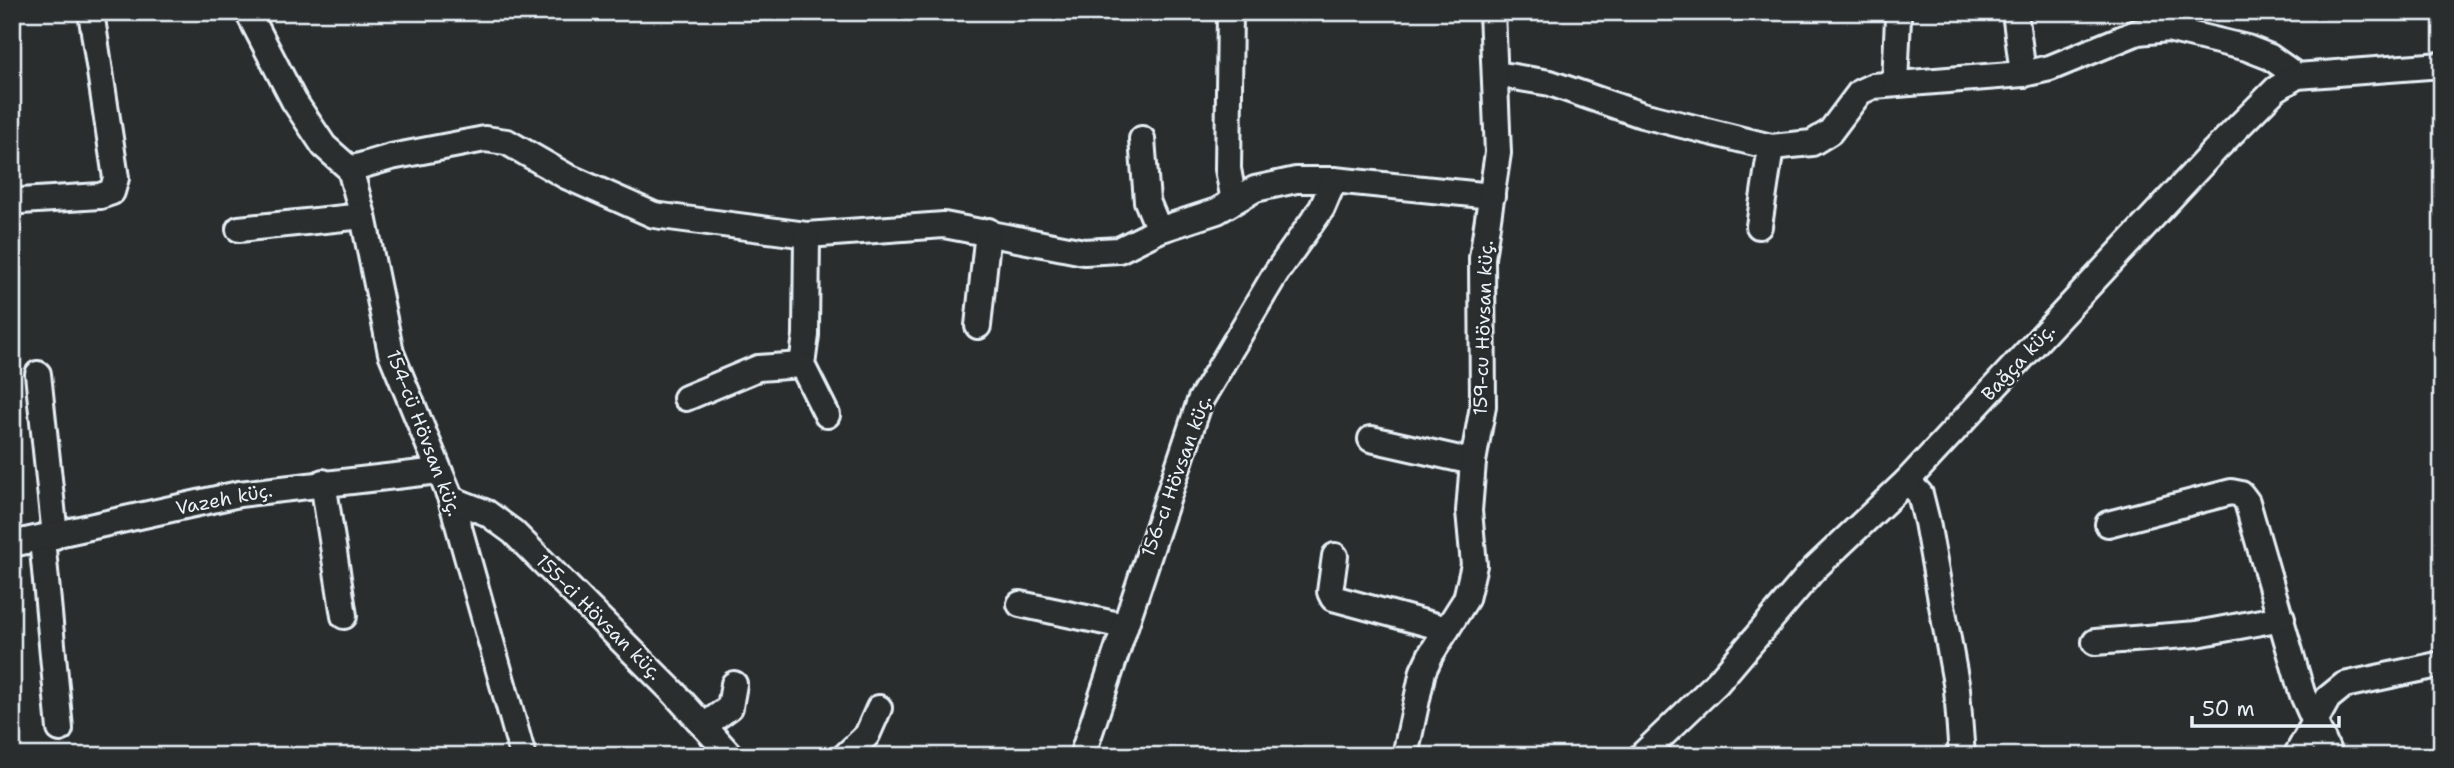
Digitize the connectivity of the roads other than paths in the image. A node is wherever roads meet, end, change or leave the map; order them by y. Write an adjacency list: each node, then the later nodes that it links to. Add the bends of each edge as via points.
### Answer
1 (91, 12): 17 (street, via 116,178 112,192)
2 (248, 12): 14 (street, via 294,101 324,146)
3 (1230, 12): 18 (street, via 1228,169)
4 (1492, 12): 8 (street, 159-cu Hövsan küç.)
5 (2015, 12): 9 (street)
6 (1898, 18): 11 (street)
7 (2442, 65): 10 (street)
8 (1496, 74): 13 (street, via 1550,83 1642,115); 16 (street, 159-cu Hövsan küç., via 1497,153)
9 (2023, 74): 10 (street, via 2050,68 2138,32 2168,29 2247,48); 11 (street)
10 (2297, 76): 33 (street, Bağça küç., via 2276,89 2215,150)
11 (1895, 83): 13 (street, via 1860,92 1830,132 1812,143)
12 (1142, 139): 22 (street, via 1147,201)
13 (1772, 147): 20 (street)
14 (350, 169): 19 (street, 154-cü Hövsan küç.); 24 (street, via 485,139 507,142 566,176 653,215)
15 (1334, 180): 16 (street); 18 (street, via 1296,180 1255,189); 43 (street, 156-cı Hövsan küç., via 1322,208 1276,273 1200,401)
16 (1492, 196): 31 (street, 159-cu Hövsan küç., via 1481,287 1483,406)
17 (21, 201)
18 (1234, 201): 22 (street)
19 (363, 216): 21 (street); 32 (street, 154-cü Hövsan küç., via 391,353)
20 (1759, 226)
21 (239, 229)
22 (1160, 230): 23 (street, via 1119,250 1084,252)
23 (988, 231): 24 (street, via 944,225); 25 (street)
24 (807, 235): 26 (street)
25 (978, 326)
26 (802, 365): 28 (street, via 758,368); 29 (street)
27 (37, 374): 37 (street)
28 (686, 398)
29 (827, 415)
30 (1371, 439): 31 (street)
31 (1473, 462): 44 (street, 159-cu Hövsan küç., via 1469,511 1474,565 1466,599)
32 (439, 471): 34 (street, Vazeh küç.); 35 (street, 154-cü Hövsan küç.)
33 (1907, 481): 57 (street, Bağça küç., via 1813,570 1717,683); 58 (street, via 1920,494 1927,522 1957,689)
34 (323, 482): 37 (street, Vazeh küç., via 239,494); 41 (street)
35 (451, 499): 50 (street, 155-ci Hövsan küç., via 487,513 513,532); 52 (street, 154-cü Hövsan küç.)
36 (2108, 524): 42 (street, via 2231,492 2241,494)
37 (48, 537): 38 (street, Vazeh küç.); 51 (street)
38 (12, 544)
39 (1335, 556): 44 (street, via 1333,598)
40 (1020, 604): 43 (street)
41 (344, 616)
42 (2282, 618): 45 (street, via 2197,634); 49 (street)
43 (1124, 626): 55 (street, 156-cı Hövsan küç.)
44 (1447, 629): 56 (street, 159-cu Hövsan küç., via 1423,671)
45 (2095, 642)
46 (2442, 664): 49 (street, via 2344,685 2328,698)
47 (734, 684): 50 (street, via 730,707)
48 (879, 708): 54 (street, via 867,735)
49 (2314, 722): 59 (street); 60 (street)
50 (704, 726): 53 (street, 155-ci Hövsan küç.)
51 (60, 729)
52 (523, 756)
53 (731, 756)
54 (845, 756)
55 (1082, 756)
56 (1405, 756)
57 (1641, 756)
58 (1962, 756)
59 (2296, 756)
60 (2330, 756)

